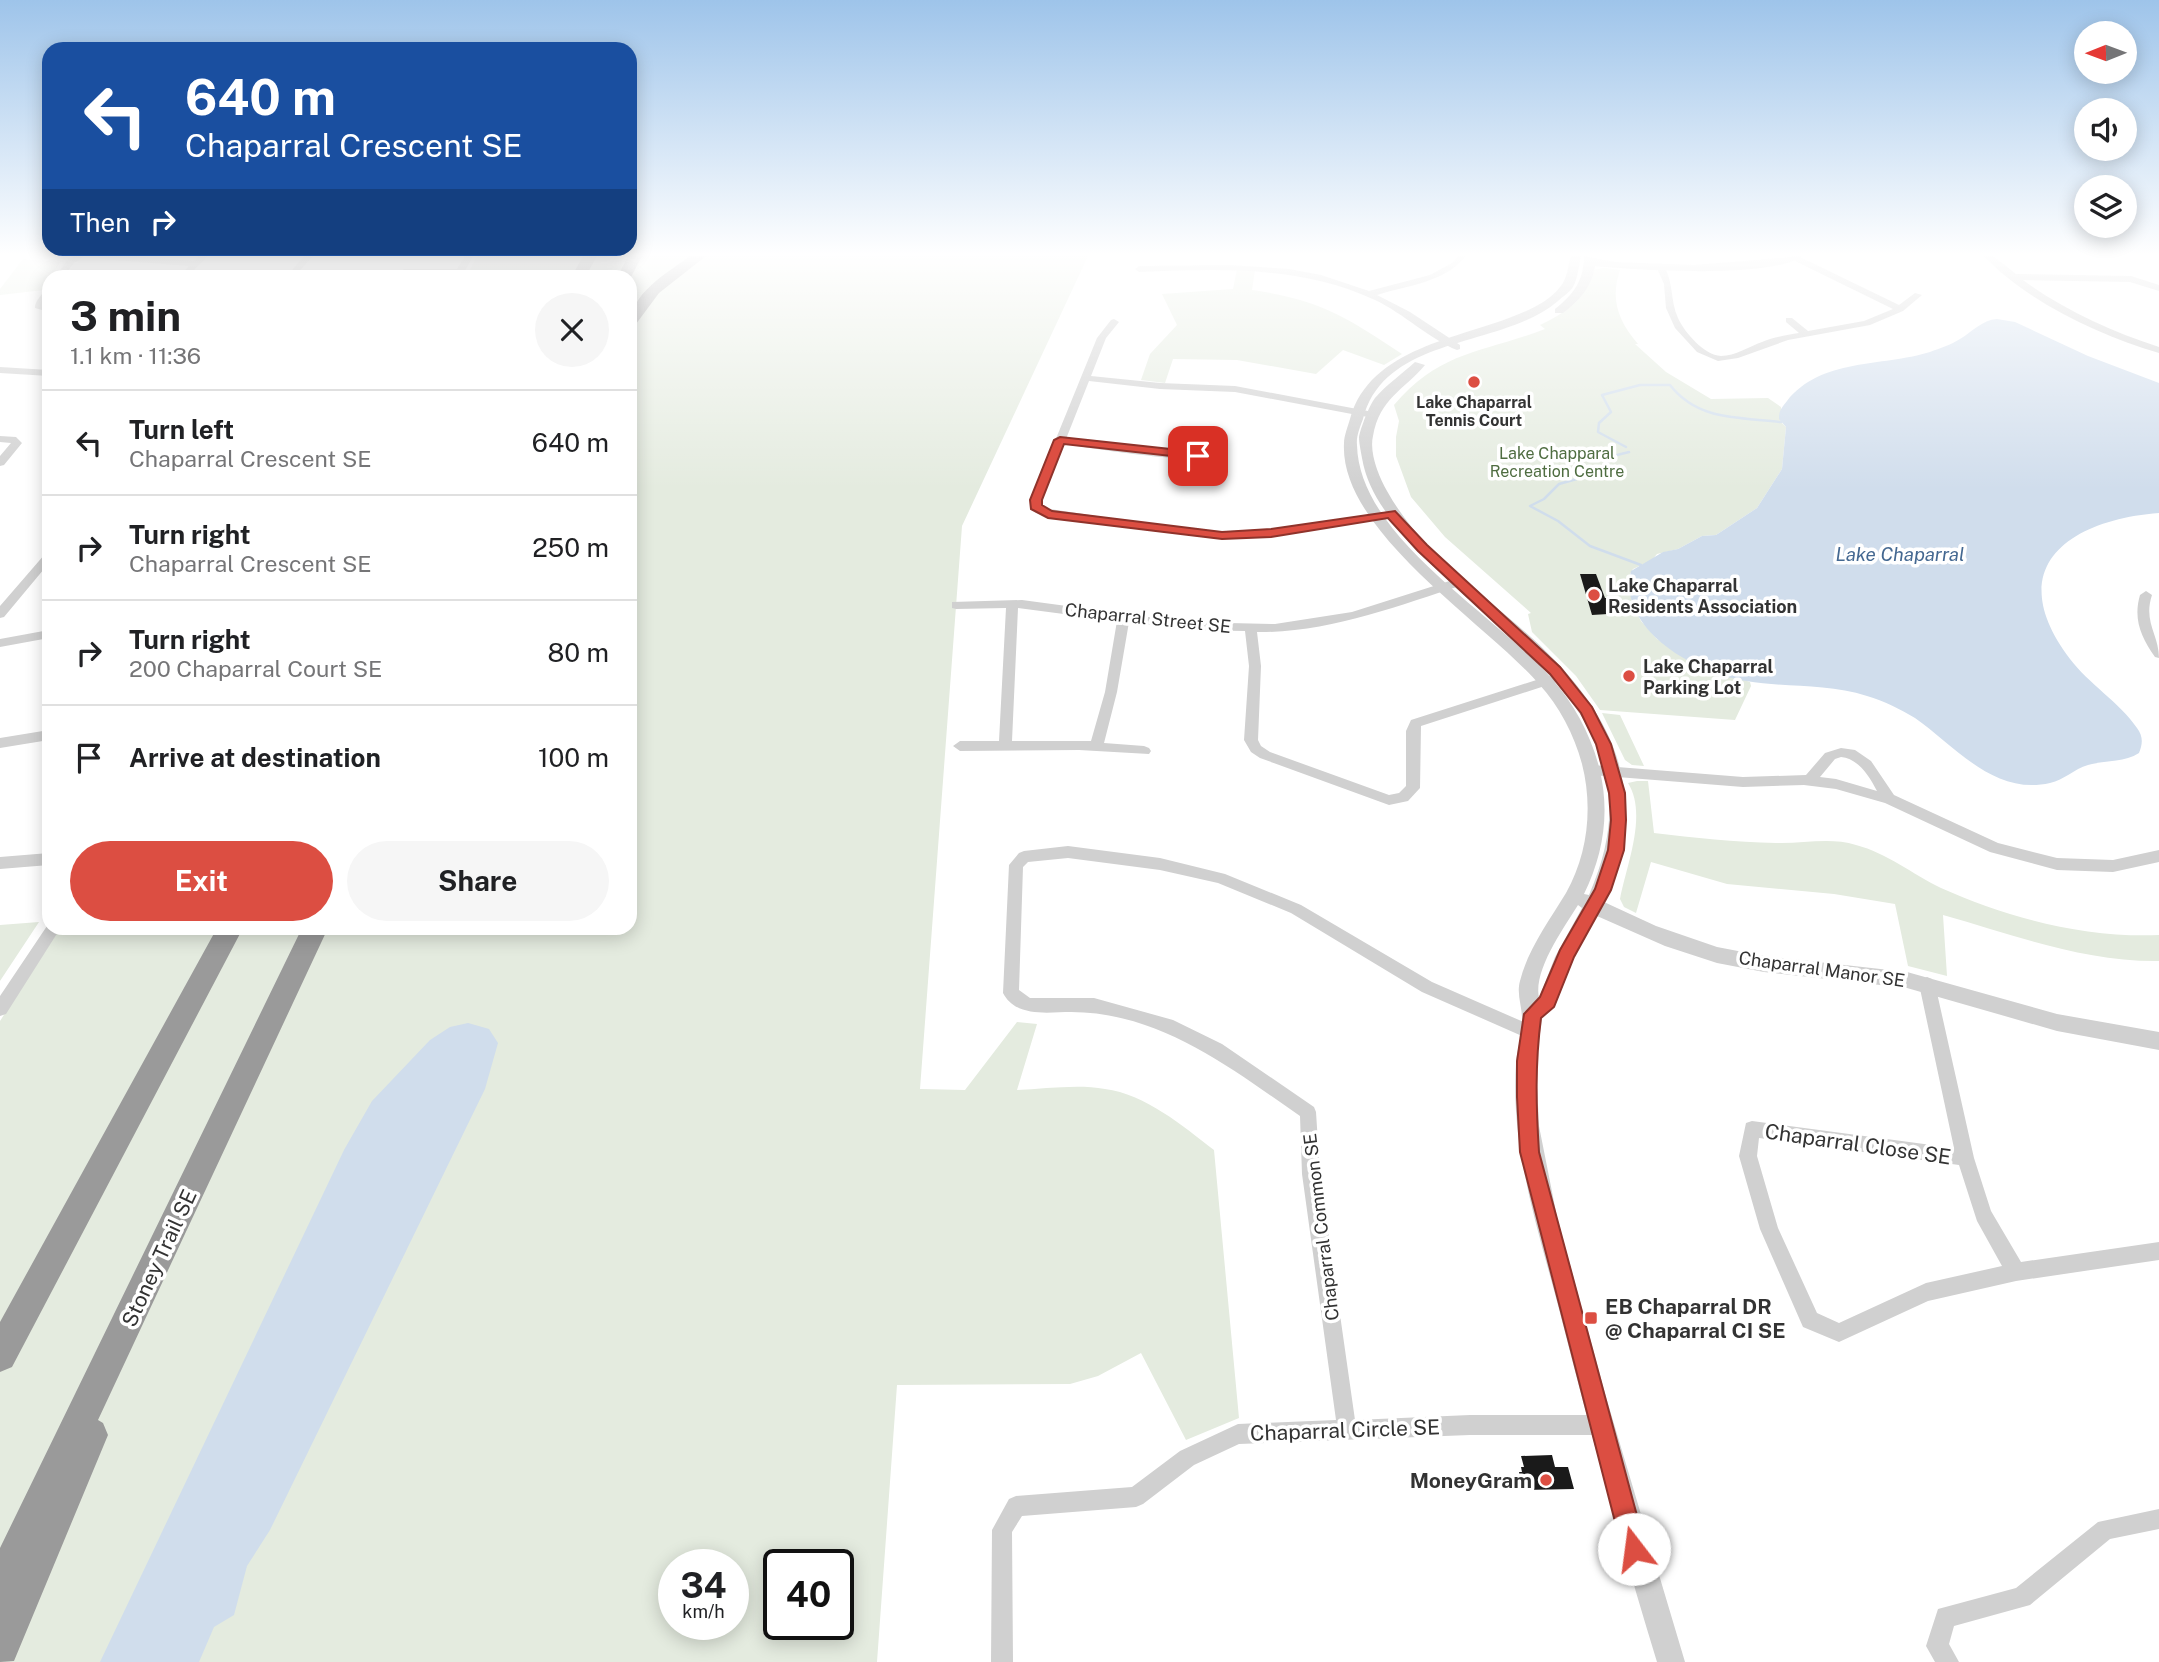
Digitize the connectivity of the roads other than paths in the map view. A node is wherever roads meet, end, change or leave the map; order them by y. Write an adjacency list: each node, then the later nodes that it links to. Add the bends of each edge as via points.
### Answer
1 (1104, 334): 11 (street)
2 (1436, 334): 7 (street)
3 (1496, 334): 7 (street)
4 (1686, 334): 5 (street, via 1709,355 1730,359)
5 (1799, 334)
6 (2120, 334): 8 (street)
7 (1452, 343): 12 (street, via 1402,377)
8 (2159, 350)
9 (0, 370): 10 (street)
10 (42, 373)
11 (1086, 378): 12 (street, via 1231,388); 14 (street)
12 (1365, 413): 17 (street, via 1368,464)
13 (0, 439): 16 (street, via 17,443)
14 (1060, 440): 15 (street); 17 (street, via 1035,503 1048,514 1234,536)
15 (1213, 456)
16 (0, 463)
17 (1383, 515): 19 (street, via 1410,536)
18 (42, 564): 23 (street)
19 (1452, 584): 25 (street, Chaparral Street SE, via 1340,619); 29 (street); 30 (street)
20 (2146, 595): 28 (street, via 2143,621)
21 (1012, 604): 22 (street, Chaparral Street SE); 24 (street, Chaparral Street SE); 34 (street)
22 (956, 605)
23 (0, 614)
24 (1124, 617): 25 (street, Chaparral Street SE, via 1186,626); 35 (street)
25 (1251, 628): 30 (street, via 1255,666 1251,740 1256,750 1385,799 1403,797 1413,788 1416,723)
26 (42, 635): 27 (street)
27 (0, 642)
28 (2159, 654)
29 (1561, 677): 30 (street); 38 (street, via 1596,727)
30 (1545, 681): 37 (street, via 1573,721)
31 (42, 736): 32 (street)
32 (0, 743)
33 (960, 746): 34 (street)
34 (1005, 746): 35 (street)
35 (1096, 746): 36 (street)
36 (1143, 751)
37 (1592, 770): 38 (street); 44 (street, via 1594,837)
38 (1613, 771): 39 (street, via 1743,782); 45 (street, via 1617,844)
39 (1809, 780): 40 (street); 40 (street, via 1830,756 1848,753 1866,763)
40 (1889, 799): 41 (street, via 1975,840 2043,861 2113,866)
41 (2159, 856)
42 (42, 860): 43 (street)
43 (0, 863)
44 (1574, 895): 45 (street, Chaparral Manor SE); 51 (street, via 1550,931 1532,973 1526,994)
45 (1595, 906): 49 (street, Chaparral Manor SE, via 1705,951 1763,964 1866,973); 51 (street, via 1566,955 1547,1002)
46 (48, 935): 50 (street)
47 (226, 935): 57 (highway)
48 (312, 935): 56 (highway, Stoney Trail SE)
49 (1927, 984): 52 (street, Chaparral Manor SE, via 2062,1023); 53 (street, Chaparral Close SE)
50 (0, 1009)
51 (1531, 1023): 58 (street, via 1526,1061 1530,1152); 59 (street, Chaparral Common SE, via 1427,987 1296,909 1220,878 1160,864 1068,852 1024,857 1016,865 1011,993 1027,1006 1094,1005 1167,1025 1216,1049 1308,1112 1311,1174)
52 (2159, 1041)
53 (1965, 1158): 55 (street, Chaparral Close SE, via 1983,1215); 55 (street, Chaparral Close SE, via 1752,1129 1748,1156 1769,1229 1810,1320 1839,1333 1926,1292)
54 (2159, 1251): 55 (street)
55 (2016, 1272)
56 (152, 1273): 61 (highway, Stoney Trail SE); 62 (highway, via 108,1393)
57 (0, 1355)
58 (1600, 1425): 59 (street, Chaparral Circle SE); 64 (street)
59 (1348, 1430): 63 (street, Chaparral Circle SE, via 1238,1434 1187,1458 1136,1497 1016,1506 1002,1530)
60 (2159, 1519): 65 (street, via 2105,1529 2022,1597 1946,1617 1937,1646)
61 (0, 1588)
62 (0, 1647)
63 (1002, 1662)
64 (1671, 1662)
65 (1948, 1662)

